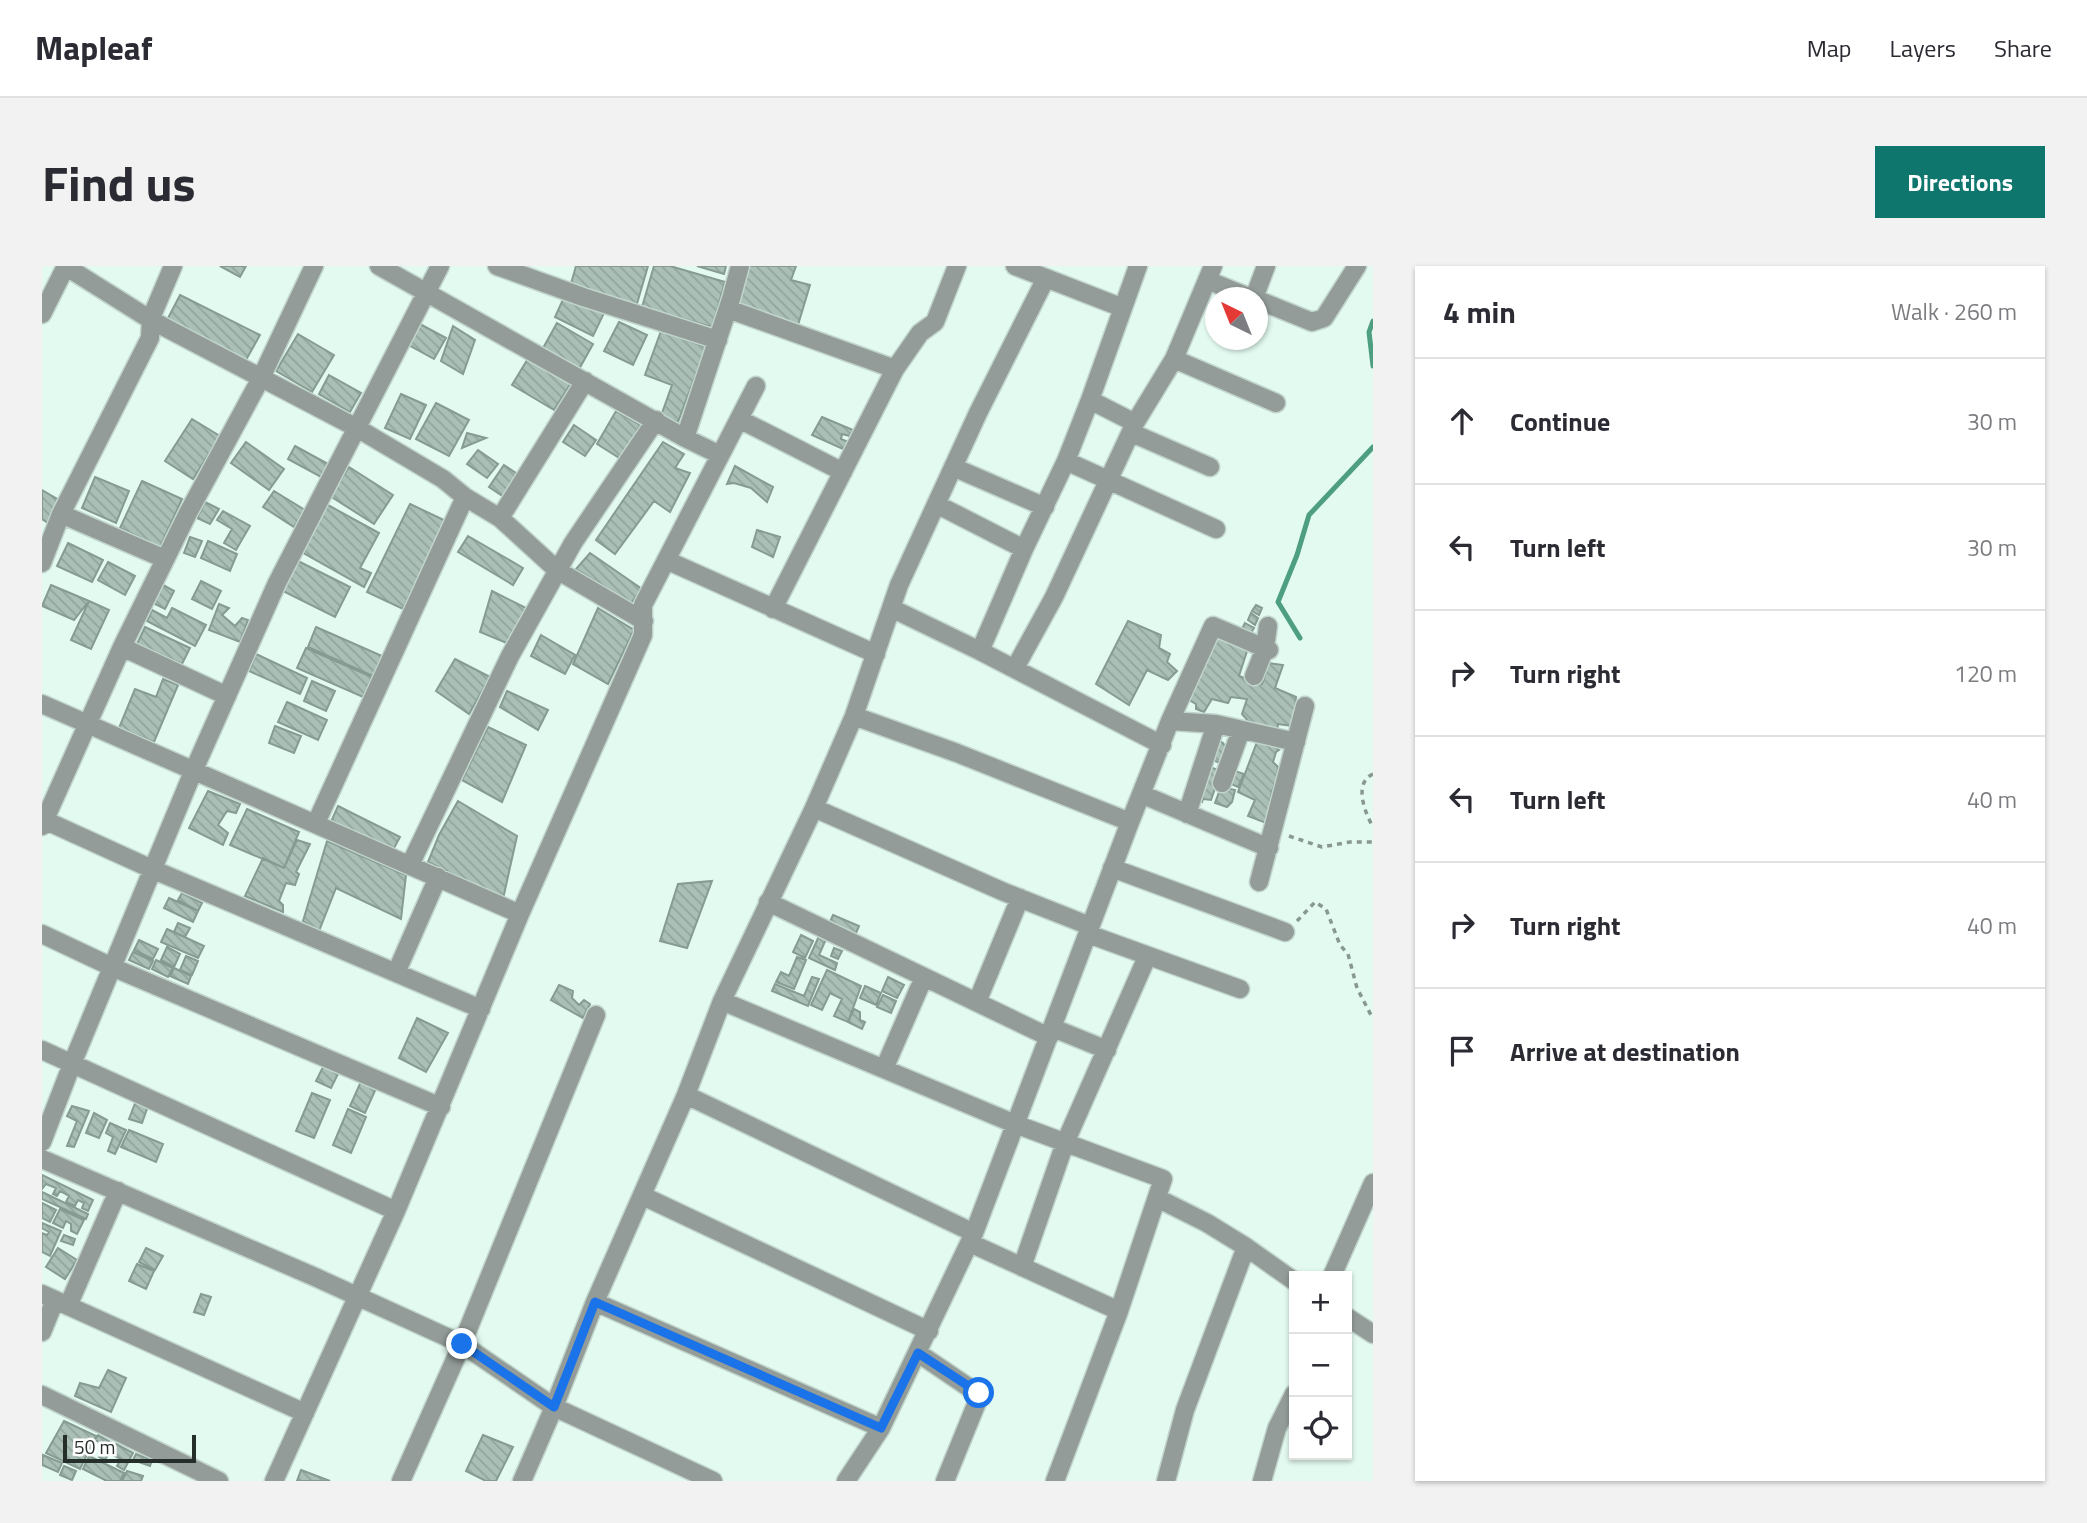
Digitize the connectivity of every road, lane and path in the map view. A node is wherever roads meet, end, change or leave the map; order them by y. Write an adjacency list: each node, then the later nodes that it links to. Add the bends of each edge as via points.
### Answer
1 (66, 266): 21 (street); 22 (street)
2 (173, 266): 22 (street)
3 (314, 266): 26 (street)
4 (379, 266): 17 (street)
5 (440, 266): 17 (street)
6 (497, 266): 23 (street)
7 (740, 266): 20 (street)
8 (957, 266): 25 (street, via 935,322 920,333)
9 (1015, 266): 14 (street)
10 (1138, 266): 19 (street)
11 (1266, 266): 16 (street)
12 (1357, 266): 18 (street, via 1319,322)
13 (1210, 273): 15 (street); 24 (street)
14 (1045, 278): 19 (street); 38 (street)
15 (1235, 287)
16 (1258, 287)
17 (426, 294): 27 (street); 33 (street)
18 (1268, 304)
19 (1123, 308): 29 (street)
20 (728, 309): 23 (street); 25 (street)
21 (42, 314)
22 (151, 320): 26 (street); 45 (street, via 150,338)
23 (718, 340): 35 (street)
24 (1174, 359): 30 (street); 34 (street)
25 (895, 369): 40 (street)
26 (261, 378): 33 (street); 50 (street)
27 (585, 381): 32 (street); 46 (street)
28 (756, 386): 31 (street)
29 (1090, 400): 34 (street); 37 (street)
30 (1276, 403)
31 (739, 419): 36 (street); 40 (street)
32 (656, 421): 35 (street); 52 (street)
33 (357, 428): 42 (street); 63 (street, via 277,583)
34 (1134, 428): 39 (street); 41 (street)
35 (685, 438): 36 (street)
36 (720, 455): 51 (street)
37 (1066, 461): 41 (street); 44 (street)
38 (953, 467): 43 (street); 44 (street)
39 (1210, 467)
40 (843, 472): 54 (street)
41 (1109, 482): 47 (street); 61 (street)
42 (465, 498): 46 (street); 81 (street)
43 (936, 504): 48 (street); 53 (street)
44 (1045, 507): 48 (street)
45 (61, 514): 49 (street); 50 (street)
46 (500, 518): 52 (street)
47 (1216, 529)
48 (1024, 549): 59 (street)
49 (44, 553)
50 (165, 559): 57 (street)
51 (666, 560): 54 (street); 55 (street, via 643,605)
52 (557, 570): 55 (street); 85 (street, via 510,656)
53 (891, 608): 59 (street); 60 (street)
54 (773, 609): 60 (street)
55 (644, 621): 92 (street, via 643,635)
56 (1268, 626): 58 (street)
57 (122, 647): 63 (street); 69 (street)
58 (1267, 649): 62 (street); 67 (street, via 1213,626)
59 (981, 650): 61 (street)
60 (876, 654): 66 (street)
61 (1015, 668): 72 (street)
62 (1254, 676)
63 (227, 696): 73 (street)
64 (42, 704): 69 (street)
65 (1305, 706): 71 (street)
66 (854, 716): 77 (street); 80 (street)
67 (1170, 721): 68 (street); 72 (street)
68 (1216, 724): 70 (street); 78 (street)
69 (87, 725): 73 (street); 79 (street)
70 (1241, 730): 71 (street); 75 (street)
71 (1296, 742): 83 (street)
72 (1162, 744): 76 (street)
73 (193, 772): 81 (street); 87 (street)
74 (1373, 774): 82 (path, via 1363,782 1363,793 1365,813)
75 (1222, 783)
76 (1142, 794): 78 (street); 80 (street)
77 (814, 808): 90 (street); 91 (street)
78 (1188, 814): 83 (street)
79 (43, 822): 87 (street)
80 (1130, 822): 86 (street)
81 (316, 823): 85 (street)
82 (1373, 827)
83 (1272, 839): 84 (path, via 1322,847); 89 (street)
84 (1373, 842)
85 (410, 865): 88 (street)
86 (1112, 867): 93 (street); 94 (street)
87 (154, 870): 97 (street); 98 (street)
88 (438, 877): 92 (street); 98 (street)
89 (1259, 882)
90 (1020, 898): 93 (street); 102 (street)
91 (768, 902): 99 (street); 101 (street)
92 (520, 914): 103 (street)
93 (1089, 930): 96 (street); 106 (street)
94 (1286, 932): 105 (path, via 1315,902 1326,909)
95 (42, 934): 97 (street)
96 (1147, 957): 100 (street); 108 (street)
97 (112, 967): 109 (street); 112 (street)
98 (396, 972): 103 (street)
99 (924, 977): 102 (street); 110 (street)
100 (1240, 989)
101 (722, 1001): 110 (street); 111 (street)
102 (977, 1002): 106 (street)
103 (481, 1009): 112 (street)
104 (596, 1015): 135 (street)
105 (1373, 1019)
106 (1051, 1032): 108 (street); 113 (street)
107 (42, 1049): 109 (street)
108 (1107, 1050): 115 (street)
109 (72, 1064): 114 (street); 121 (street)
110 (884, 1069): 113 (street)
111 (686, 1095): 119 (street); 122 (street)
112 (441, 1107): 121 (street)
113 (1016, 1124): 115 (street); 122 (street)
114 (42, 1142)
115 (1065, 1143): 120 (street, via 1163,1178); 124 (street)
116 (42, 1159): 118 (street)
117 (1373, 1184): 125 (street)
118 (118, 1191): 127 (street); 128 (street)
119 (643, 1196): 129 (street); 132 (street)
120 (1157, 1198): 123 (street); 130 (street)
121 (396, 1211): 127 (street)
122 (972, 1238): 124 (street); 132 (street)
123 (1246, 1247): 126 (street); 150 (street, via 1185,1410)
124 (1022, 1267): 130 (street)
125 (1334, 1271)
126 (1289, 1277)
127 (358, 1297): 135 (street); 140 (street)
128 (55, 1300): 133 (street); 140 (street)
129 (595, 1302): 139 (street); 141 (street)
130 (1119, 1311): 149 (street)
131 (1352, 1320): 134 (street)
132 (929, 1331): 136 (street)
133 (42, 1332)
134 (1373, 1334)
135 (462, 1344): 139 (street); 144 (street)
136 (918, 1353): 141 (street); 148 (street, via 980,1395)
137 (42, 1395): 142 (street)
138 (1293, 1397): 151 (street)
139 (554, 1407): 145 (street); 146 (street)
140 (305, 1413): 143 (street)
141 (881, 1428): 147 (street)
142 (219, 1481)
143 (274, 1481)
144 (401, 1481)
145 (522, 1481)
146 (713, 1481)
147 (846, 1481)
148 (945, 1481)
149 (1055, 1481)
150 (1166, 1481)
151 (1262, 1481)

